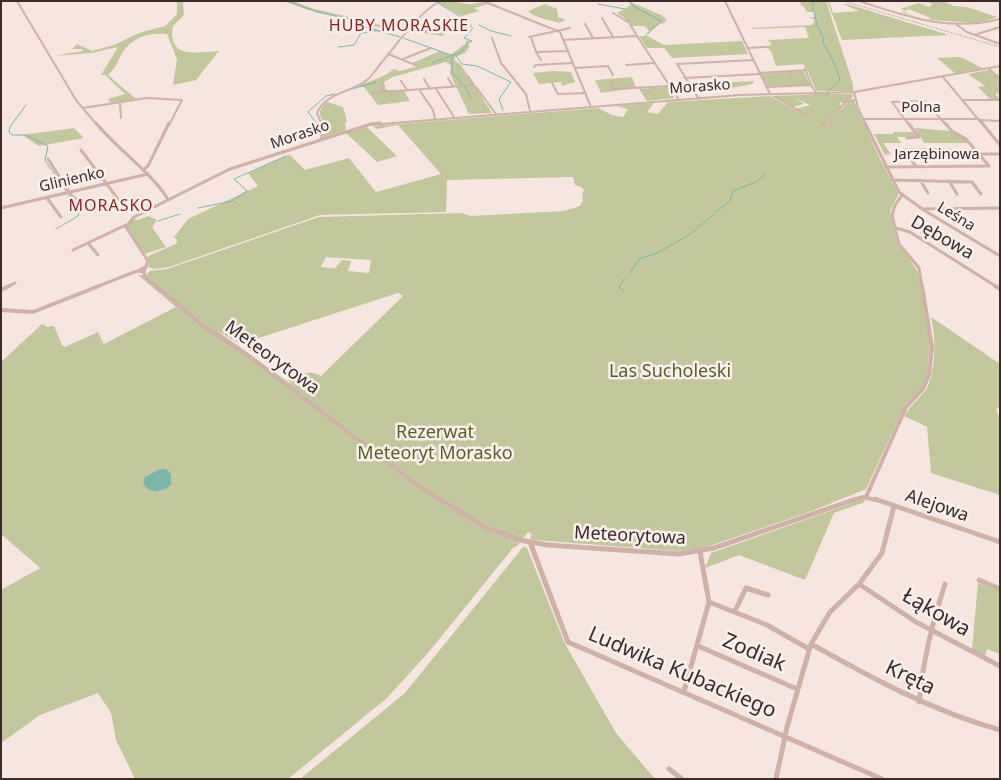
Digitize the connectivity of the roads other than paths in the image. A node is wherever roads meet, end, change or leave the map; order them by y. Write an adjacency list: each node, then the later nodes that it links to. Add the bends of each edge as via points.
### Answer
1 (17, 1): 77 (street)
2 (440, 1): 15 (street)
3 (483, 1): 16 (street)
4 (725, 1): 28 (street)
5 (859, 1): 12 (street, via 914,19)
6 (613, 12): 18 (street, via 628,20)
7 (602, 18): 19 (street)
8 (1000, 18): 9 (street)
9 (991, 22): 12 (street); 13 (street)
10 (585, 24): 21 (street)
11 (375, 25): 15 (street)
12 (957, 25): 17 (street)
13 (1000, 26): 17 (street)
14 (570, 28): 16 (street)
15 (407, 32): 31 (street)
16 (560, 32): 23 (street); 30 (street, via 530,37)
17 (974, 35): 24 (street)
18 (637, 36): 19 (street); 36 (street)
19 (614, 37): 21 (street)
20 (492, 38): 78 (street, via 500,63 526,94)
21 (593, 38): 23 (street)
22 (1000, 38): 24 (street)
23 (563, 40): 29 (street)
24 (992, 41): 25 (street)
25 (1000, 44)
26 (766, 47): 28 (street)
27 (431, 48): 32 (street)
28 (747, 48): 34 (street)
29 (568, 51): 30 (street); 35 (street)
30 (536, 52): 33 (street)
31 (388, 54): 32 (street); 91 (street, via 364,82 341,91 319,108 317,113 324,130)
32 (402, 60): 38 (street)
33 (541, 60)
34 (753, 60): 43 (street); 48 (street, via 677,64)
35 (573, 63): 40 (street); 41 (street)
36 (655, 63): 37 (street); 55 (street)
37 (626, 65)
38 (418, 66)
39 (1000, 66): 42 (street, Morasko)
40 (534, 67)
41 (575, 68): 44 (street, via 608,66); 67 (street)
42 (989, 69): 46 (street, Morasko); 50 (street)
43 (760, 73): 48 (street); 56 (street, via 805,69); 59 (street)
44 (613, 75)
45 (468, 76): 57 (street, via 474,85)
46 (943, 77): 66 (street, Morasko); 73 (street)
47 (448, 78): 57 (street)
48 (684, 78): 70 (street)
49 (424, 79): 60 (street)
50 (1000, 79)
51 (401, 81): 62 (street)
52 (552, 83): 67 (street, via 558,94)
53 (611, 83): 55 (street, via 614,89)
54 (380, 84): 65 (street)
55 (670, 86): 71 (street)
56 (811, 86): 59 (street); 68 (street)
57 (451, 87): 60 (street)
58 (476, 87): 79 (street)
59 (766, 87): 69 (street)
60 (430, 88): 62 (street)
61 (436, 89): 81 (street)
62 (408, 90): 65 (street)
63 (420, 91): 83 (street)
64 (372, 92): 65 (street)
65 (384, 92)
66 (854, 92): 68 (street, Morasko); 72 (street)
67 (586, 93): 76 (street)
68 (818, 94): 69 (street, Morasko)
69 (770, 95): 70 (street, Morasko); 80 (street)
70 (699, 99): 71 (street, Morasko)
71 (679, 100): 76 (street, Morasko)
72 (856, 100): 84 (street); 89 (street, via 847,101)
73 (963, 100): 74 (street); 87 (street)
74 (1000, 100)
75 (120, 104): 77 (street); 82 (street); 103 (street, via 147,98 182,100)
76 (591, 107): 78 (street, Morasko)
77 (82, 108): 103 (street, via 106,136)
78 (530, 111): 79 (street, Morasko)
79 (496, 114): 81 (street, Morasko)
80 (806, 115)
81 (454, 117): 83 (street, Morasko)
82 (121, 118)
83 (435, 118): 91 (street, Morasko, via 371,124)
84 (863, 119): 85 (street, Polna); 101 (street)
85 (905, 119): 86 (street, Polna); 86 (street, via 892,102 924,102); 90 (street, via 919,137)
86 (941, 119): 87 (street, Polna); 96 (street)
87 (979, 120): 88 (street, Polna); 92 (street)
88 (1000, 120)
89 (822, 126)
90 (907, 138)
91 (321, 140): 116 (street, Morasko, via 230,170)
92 (1000, 145)
93 (81, 150): 108 (street)
94 (930, 150): 95 (street, via 949,150); 98 (street, via 937,158); 102 (street, via 904,150)
95 (953, 154): 96 (street); 98 (street, via 955,158)
96 (979, 154): 97 (street); 102 (street, Jarzębinowa, via 989,166)
97 (1000, 154)
98 (946, 158): 100 (street)
99 (48, 159): 109 (street)
100 (952, 165)
101 (886, 166): 102 (street, Jarzębinowa); 105 (street)
102 (916, 166)
103 (143, 170): 104 (street)
104 (148, 174): 108 (street, Glinienko); 116 (street)
105 (892, 180): 106 (street); 113 (street)
106 (920, 180): 107 (street); 110 (street)
107 (949, 181): 111 (street); 112 (street, via 972,182)
108 (105, 184): 109 (street, Glinienko); 115 (street)
109 (71, 192): 114 (street, Glinienko); 118 (street)
110 (928, 193)
111 (957, 194)
112 (981, 194)
113 (902, 195): 119 (street, Leśna); 123 (street, via 892,213)
114 (47, 198): 117 (street, Glinienko); 121 (street)
115 (118, 199)
116 (168, 199): 122 (street, Morasko)
117 (1, 208)
118 (87, 209)
119 (922, 209): 120 (street); 127 (street, Leśna)
120 (999, 209)
121 (61, 217)
122 (126, 224): 124 (street, Morasko); 128 (street, via 147,260)
123 (896, 228): 132 (street, Dębowa, via 910,232); 135 (street, via 899,244 919,268 929,321 929,375 923,389 906,407)
124 (88, 243): 125 (street, Morasko); 126 (street)
125 (74, 250)
126 (98, 255)
127 (1000, 256)
128 (147, 266): 129 (street); 130 (street)
129 (137, 271): 130 (street); 134 (street, via 33,312)
130 (144, 272): 137 (street, Meteorytowa, via 202,325 246,354 430,494 484,527)
131 (15, 283): 133 (street)
132 (1000, 289)
133 (1, 290)
134 (1, 310)
135 (866, 497): 136 (street, Alejowa); 139 (street, Meteorytowa)
136 (894, 506): 138 (street, Alejowa); 141 (street, via 882,553)
137 (530, 542): 139 (street, Meteorytowa, via 679,554); 152 (street, Ludwika Kubackiego, via 568,642)
138 (1000, 542)
139 (700, 552): 145 (street)
140 (979, 580): 143 (street)
141 (859, 584): 147 (street, Łąkowa); 149 (street, via 830,612)
142 (945, 584): 147 (street)
143 (1000, 589)
144 (768, 595): 146 (street, via 746,588)
145 (709, 602): 146 (street, Kręta); 148 (street)
146 (735, 611): 149 (street, Kręta)
147 (932, 632): 150 (street, Łąkowa); 153 (street, via 922,664)
148 (698, 646): 151 (street, Zodiak); 152 (street)
149 (810, 646): 151 (street); 153 (street, Kręta)
150 (1000, 666)
151 (797, 689): 155 (street)
152 (684, 691): 155 (street, Ludwika Kubackiego)
153 (919, 702): 154 (street, Kręta)
154 (1000, 730)
155 (785, 736): 158 (street); 159 (street, Ludwika Kubackiego)
156 (669, 770): 157 (street)
157 (682, 779)
158 (776, 779)
159 (882, 779)

